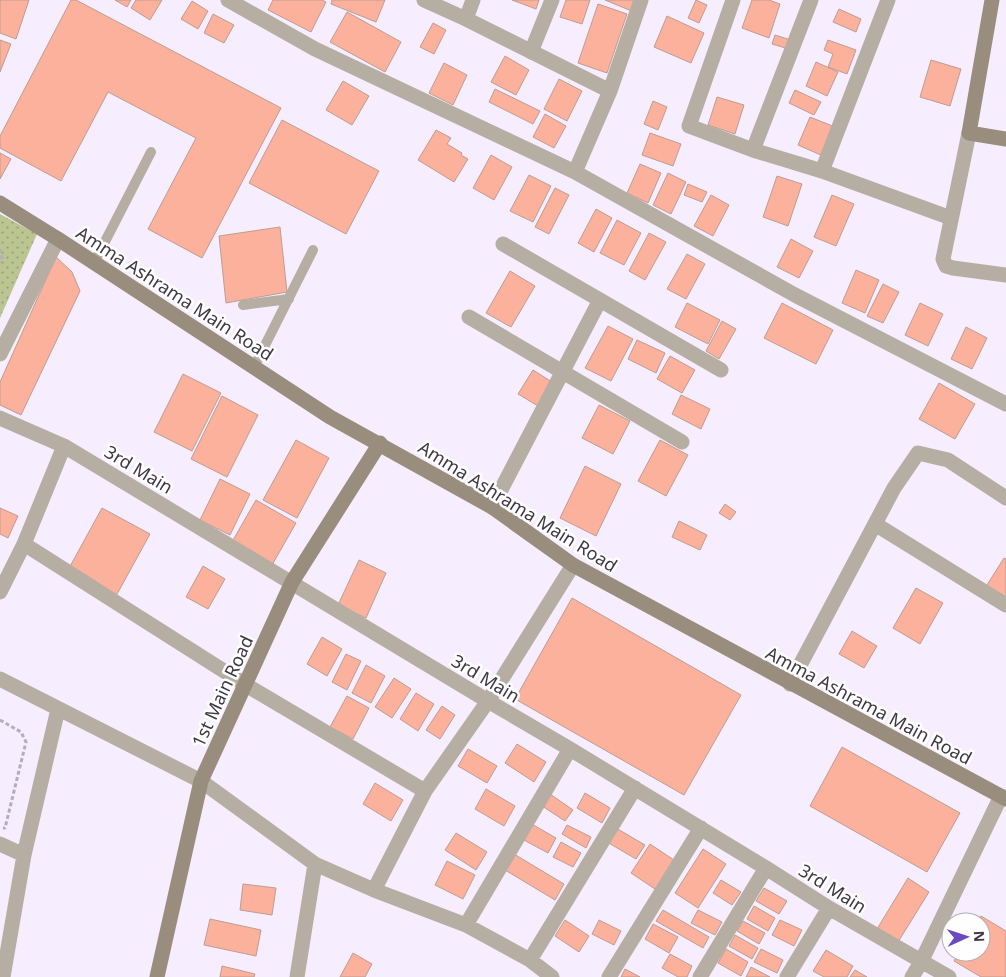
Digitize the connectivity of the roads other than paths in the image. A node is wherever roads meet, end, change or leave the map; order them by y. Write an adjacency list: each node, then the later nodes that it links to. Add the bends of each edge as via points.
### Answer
1 (228, 0): 17 (street, via 315,49)
2 (424, 0): 10 (street)
3 (473, 0): 10 (street)
4 (552, 0): 11 (street)
5 (641, 0): 12 (street)
6 (733, 0): 15 (street, via 689,126)
7 (812, 0): 15 (street)
8 (888, 0): 18 (street)
9 (992, 0): 13 (street)
10 (466, 19): 11 (street)
11 (531, 52): 12 (street)
12 (610, 91): 17 (street)
13 (969, 133): 14 (street); 20 (street)
14 (1006, 139)
15 (753, 150): 18 (street)
16 (151, 152): 24 (lane)
17 (575, 172): 34 (street, via 795,295)
18 (822, 172): 20 (street)
19 (0, 203): 21 (street, Amma Ashrama Main Road)
20 (951, 218): 25 (street, via 943,259 946,266)
21 (58, 239): 24 (street, Amma Ashrama Main Road); 30 (street)
22 (503, 244): 27 (street)
23 (313, 250): 26 (lane)
24 (94, 262): 31 (street, Amma Ashrama Main Road)
25 (1006, 275)
26 (289, 299): 28 (lane); 31 (lane)
27 (600, 300): 32 (street); 33 (street)
28 (243, 305)
29 (469, 317): 33 (street)
30 (0, 354)
31 (254, 367): 37 (street, Amma Ashrama Main Road, via 330,417)
32 (721, 370)
33 (562, 372): 36 (street); 40 (street)
34 (1006, 404)
35 (0, 418): 38 (street, 3rd Main)
36 (682, 442)
37 (380, 443): 40 (street, Amma Ashrama Main Road); 44 (street, 1st Main Road)
38 (64, 446): 42 (street); 44 (street, 3rd Main)
39 (1006, 498): 41 (street, via 948,460 918,454 894,488)
40 (492, 507): 43 (street, Amma Ashrama Main Road)
41 (875, 524): 46 (street); 48 (street)
42 (24, 544): 45 (street); 49 (street)
43 (572, 565): 48 (street, Amma Ashrama Main Road); 50 (street)
44 (292, 582): 49 (street, 1st Main Road); 50 (street, 3rd Main)
45 (0, 592)
46 (1006, 605)
47 (0, 679): 51 (street)
48 (790, 684): 56 (street, Amma Ashrama Main Road)
49 (246, 685): 53 (street, 1st Main Road); 55 (street)
50 (488, 701): 52 (street, 3rd Main); 55 (street)
51 (58, 709): 53 (street); 59 (street)
52 (570, 748): 54 (street, 3rd Main); 64 (street)
53 (202, 781): 60 (street); 68 (street, 1st Main Road)
54 (635, 788): 57 (street, 3rd Main); 65 (street)
55 (424, 791): 62 (street)
56 (1003, 798): 66 (street)
57 (701, 828): 61 (street, 3rd Main); 71 (street)
58 (0, 844): 59 (street)
59 (24, 855): 67 (street)
60 (315, 864): 62 (street); 69 (street)
61 (766, 868): 63 (street, 3rd Main); 72 (street)
62 (374, 890): 64 (street)
63 (829, 908): 66 (street, 3rd Main); 73 (street)
64 (466, 925): 65 (street)
65 (530, 960): 70 (street)
66 (921, 962): 74 (street); 75 (street, 3rd Main)
67 (3, 977)
68 (157, 977)
69 (296, 977)
70 (552, 977)
71 (609, 977)
72 (700, 977)
73 (787, 977)
74 (912, 977)
75 (949, 977)

